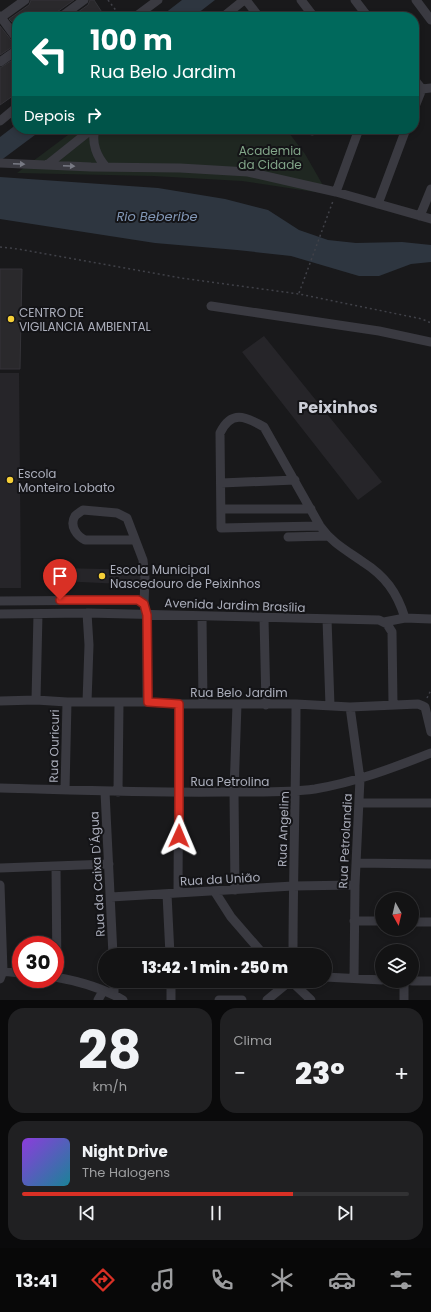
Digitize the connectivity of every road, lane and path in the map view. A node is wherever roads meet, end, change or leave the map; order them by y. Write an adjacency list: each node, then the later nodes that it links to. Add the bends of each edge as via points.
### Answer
1 (25, 0): 16 (street)
2 (84, 0): 9 (street)
3 (108, 0): 10 (path)
4 (158, 0): 11 (street)
5 (245, 0): 12 (street); 13 (street)
6 (301, 0): 14 (street)
7 (355, 0): 15 (street)
8 (416, 0): 17 (street)
9 (68, 12)
10 (117, 12)
11 (142, 12)
12 (229, 12)
13 (255, 12)
14 (310, 12)
15 (364, 12)
16 (0, 17): 18 (street)
17 (431, 20)
18 (12, 32)
19 (12, 54): 20 (street)
20 (0, 62)
21 (12, 111): 22 (street)
22 (0, 121)
23 (87, 134): 28 (street)
24 (94, 134): 29 (street, via 96,154)
25 (357, 134): 31 (street)
26 (404, 134): 32 (street)
27 (0, 163): 28 (street, one-way to 28)
28 (42, 165): 29 (street, one-way to 29)
29 (106, 168): 31 (street, via 180,168 248,172)
30 (431, 189): 33 (street)
31 (336, 192): 32 (street); 36 (path)
32 (378, 204): 33 (street)
33 (420, 216): 34 (street)
34 (431, 219)
35 (0, 247): 36 (path, via 180,278)
36 (299, 294): 38 (path)
37 (211, 306): 39 (street, via 379,331)
38 (431, 323)
39 (431, 342)
40 (295, 480): 41 (street); 41 (street, via 264,427 251,419 240,417 231,418 224,424 220,433); 43 (street)
41 (221, 483): 42 (street)
42 (221, 508): 43 (street); 44 (street, via 222,528)
43 (311, 509): 44 (street)
44 (320, 526): 45 (street)
45 (328, 536): 46 (street); 56 (street, via 385,580 400,601)
46 (288, 537)
47 (135, 540): 47 (street, via 126,518 117,513 83,510 75,517 73,526 78,536 85,540); 49 (street, via 143,560)
48 (0, 601): 49 (street, via 138,600)
49 (144, 604): 53 (street)
50 (87, 613): 52 (street, Avenida Jardim Brasília); 53 (street, Avenida Jardim Brasília); 63 (street)
51 (0, 614): 52 (street, Avenida Jardim Brasília)
52 (38, 614): 60 (street)
53 (147, 615): 54 (street, Avenida Jardim Brasília); 64 (street)
54 (202, 616): 55 (street, Avenida Jardim Brasília); 67 (street)
55 (264, 618): 57 (street, Avenida Jardim Brasília); 69 (street)
56 (405, 618): 58 (street, Avenida Jardim Brasília); 59 (street, Avenida Jardim Brasília)
57 (327, 619): 59 (street, Avenida Jardim Brasília); 72 (street)
58 (431, 619)
59 (384, 622): 71 (street, via 392,632)
60 (36, 700): 61 (street, Rua Belo Jardim); 62 (street, Rua Belo Jardim)
61 (0, 701)
62 (67, 702): 63 (street, Rua Belo Jardim); 78 (street, Rua Ouricuri)
63 (87, 702): 65 (street, Rua Belo Jardim)
64 (148, 702): 65 (street, Rua Belo Jardim); 66 (street, Rua Belo Jardim)
65 (119, 703): 81 (street)
66 (179, 704): 67 (street, Rua Belo Jardim); 83 (street)
67 (203, 704): 68 (street, Rua Belo Jardim)
68 (238, 704): 69 (street, Rua Belo Jardim); 82 (street)
69 (266, 704): 70 (street, Rua Belo Jardim)
70 (296, 704): 72 (street, Rua Belo Jardim); 79 (street, Rua Angelim)
71 (393, 704): 73 (street, Rua Belo Jardim); 74 (street, Rua Belo Jardim, via 423,706)
72 (330, 706): 73 (street, Rua Belo Jardim)
73 (350, 707): 76 (street, Rua Petrolandia)
74 (431, 732)
75 (431, 753): 76 (street, Rua Petrolina)
76 (360, 779): 79 (street, Rua Petrolina); 84 (street, Rua Petrolandia)
77 (0, 788): 78 (street, Rua Petrolina)
78 (65, 790): 80 (street, Rua Petrolina)
79 (296, 791): 82 (street, Rua Petrolina); 93 (street, Rua Angelim)
80 (105, 792): 81 (street, Rua Petrolina); 86 (street, Rua da Caixa D'Água)
81 (118, 792): 83 (street, Rua Petrolina)
82 (234, 792): 83 (street, Rua Petrolina); 94 (street)
83 (180, 793): 96 (street)
84 (359, 803): 85 (street); 87 (street, Rua Petrolandia)
85 (431, 803)
86 (109, 864): 89 (street); 98 (street, Rua da Caixa D'Água)
87 (356, 864): 88 (street); 92 (street, Rua Petrolandia)
88 (431, 864)
89 (56, 866): 90 (street); 103 (street)
90 (0, 868)
91 (0, 885): 109 (street)
92 (355, 885): 93 (street, Rua da União); 99 (street, Rua Petrolandia)
93 (293, 886): 94 (street, Rua da União); 107 (street, Rua Angelim)
94 (235, 890): 95 (street, Rua da União)
95 (214, 892): 96 (street, Rua da União); 106 (street, via 231,917)
96 (178, 893): 97 (street, Rua da União)
97 (167, 894): 98 (street, Rua da União); 105 (street)
98 (111, 897): 104 (street, Rua da Caixa D'Água)
99 (354, 921): 100 (street); 111 (street, Rua Petrolandia)
100 (375, 921)
101 (419, 922): 102 (street)
102 (431, 922)
103 (56, 936)
104 (113, 948)
105 (170, 948)
106 (258, 948)
107 (293, 948)
108 (12, 973): 109 (street)
109 (1, 974)
110 (332, 977): 111 (street)
111 (354, 978): 113 (street)
112 (64, 979): 121 (street)
113 (375, 980)
114 (419, 981): 115 (street)
115 (431, 981)
116 (114, 988): 122 (street)
117 (171, 988): 125 (street)
118 (282, 988): 128 (street)
119 (303, 988): 129 (street)
120 (404, 988): 130 (street)
121 (103, 991): 122 (street); 123 (street)
122 (114, 995): 124 (street)
123 (98, 1000)
124 (123, 1000)
125 (172, 1000)
126 (219, 1000): 127 (street)
127 (242, 1000)
128 (267, 1000)
129 (311, 1000)
130 (404, 1000)

